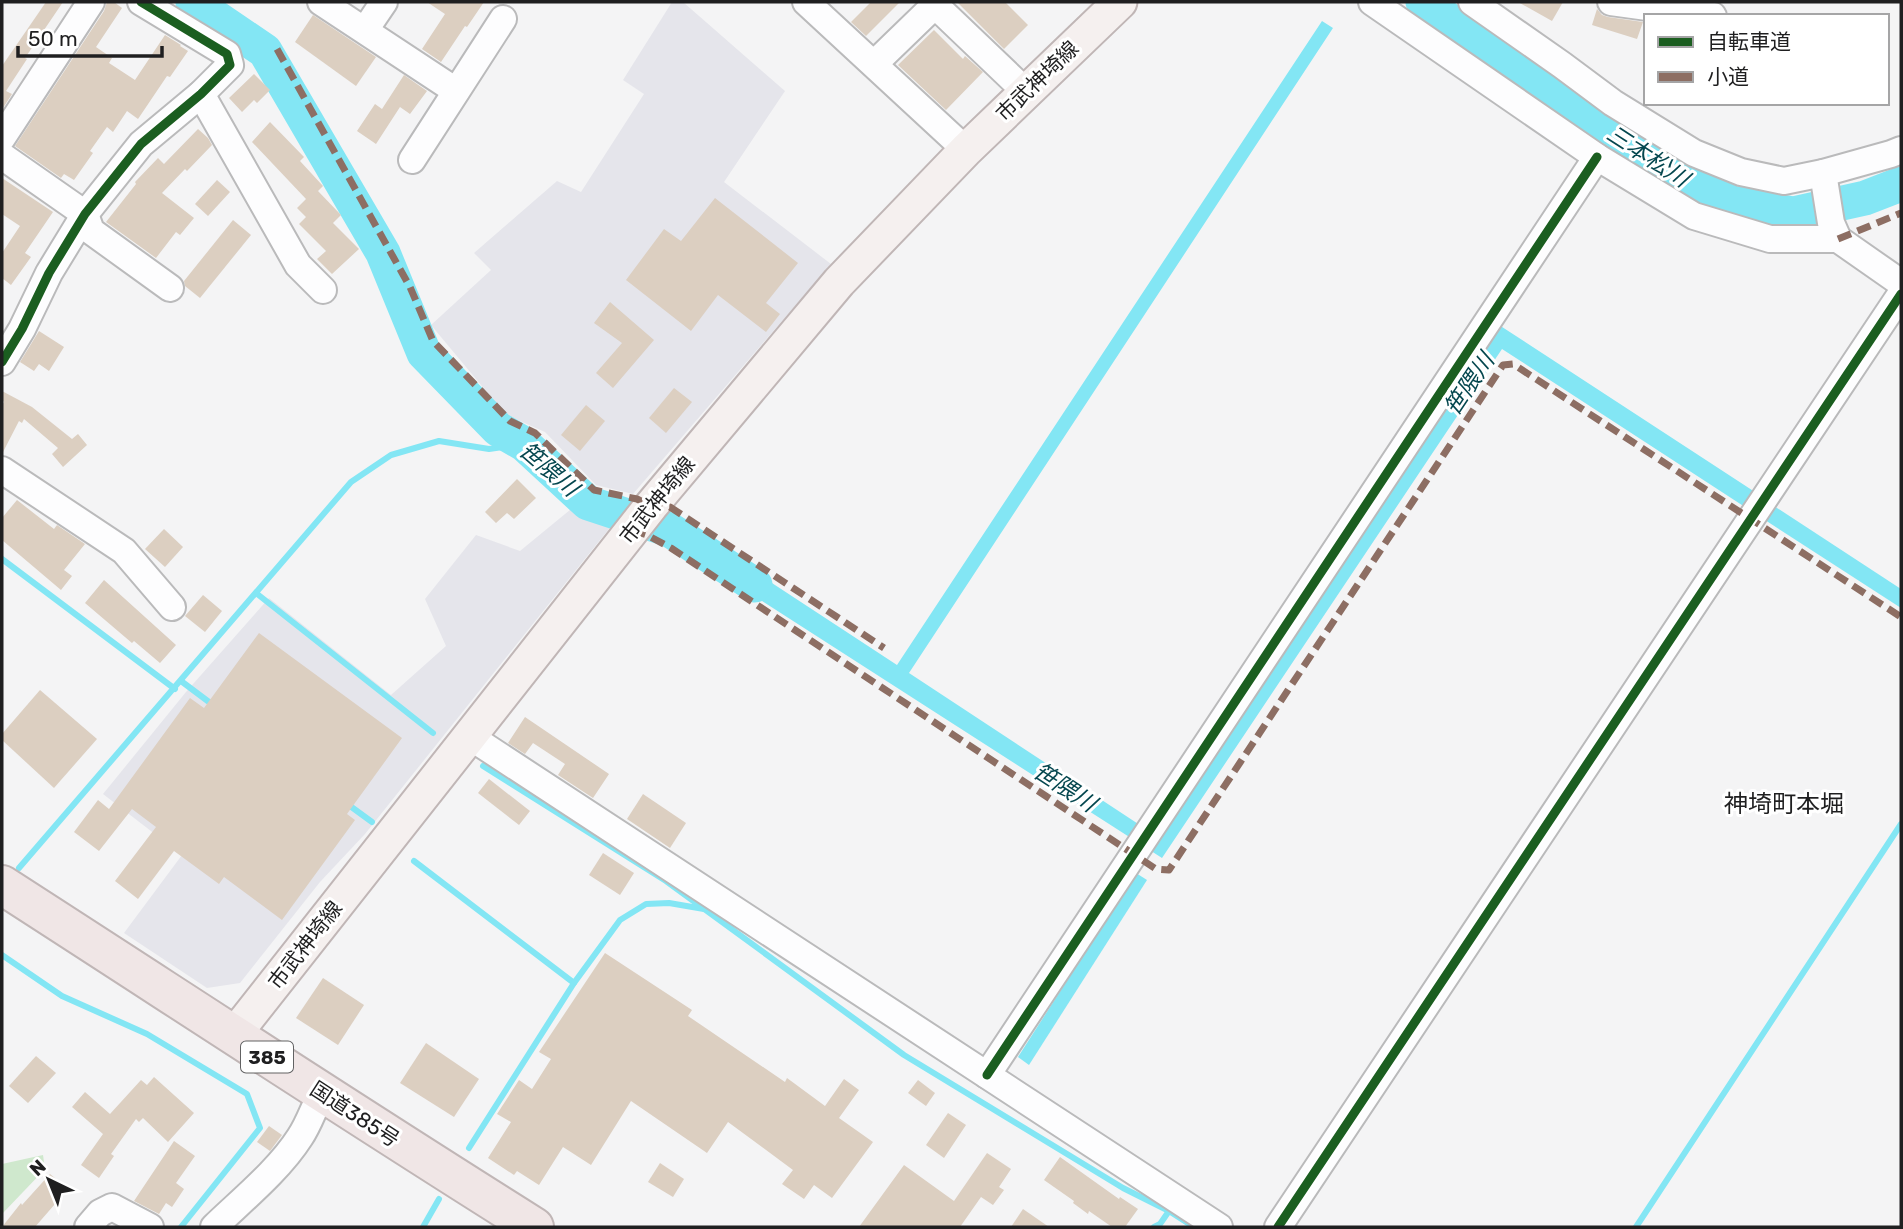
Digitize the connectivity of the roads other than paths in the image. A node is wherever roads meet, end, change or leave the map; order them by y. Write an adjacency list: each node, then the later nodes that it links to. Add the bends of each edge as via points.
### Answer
1 (91, 2): 19 (street)
2 (141, 2): 18 (street, via 227,54 230,65)
3 (321, 2): 14 (street)
4 (384, 2): 14 (street)
5 (806, 2): 15 (street)
6 (1120, 2): 17 (main road, 市武神埼線)
7 (1372, 2): 23 (street)
8 (1611, 2): 11 (street)
9 (1730, 2): 12 (street)
10 (1484, 5): 25 (street, via 1613,103 1694,153 1741,172 1784,181)
11 (1699, 14)
12 (1716, 14)
13 (503, 19): 16 (street)
14 (365, 30): 16 (street)
15 (874, 64): 17 (street, via 935,5); 20 (street)
16 (456, 91): 24 (street)
17 (1025, 92): 20 (main road, 市武神埼線)
18 (201, 94): 26 (street, via 141,144); 30 (street, via 298,265)
19 (2, 138)
20 (966, 150): 35 (main road, 市武神埼線, via 839,282 642,518)
21 (1901, 150): 25 (street)
22 (2, 156): 26 (street)
23 (1597, 156): 27 (street, via 1695,216 1770,239); 38 (street)
24 (412, 160)
25 (1823, 173): 27 (street)
26 (85, 215): 29 (street, via 91,232); 32 (street)
27 (1834, 231): 28 (street)
28 (1901, 283)
29 (170, 288)
30 (323, 290)
31 (1901, 295): 45 (street)
32 (2, 362)
33 (2, 470): 34 (street, via 124,551)
34 (172, 607)
35 (469, 736): 37 (main road, 市武神埼線); 38 (street)
36 (2, 885): 37 (highway, 国道385号 / 385)
37 (234, 1035): 39 (highway, 国道385号 / 385)
38 (987, 1075): 44 (street)
39 (321, 1093): 42 (street, via 290,1152); 43 (highway, 国道385号 / 385)
40 (88, 1227): 41 (street, via 112,1207)
41 (150, 1227)
42 (214, 1227)
43 (534, 1227)
44 (1219, 1227)
45 (1278, 1227)

